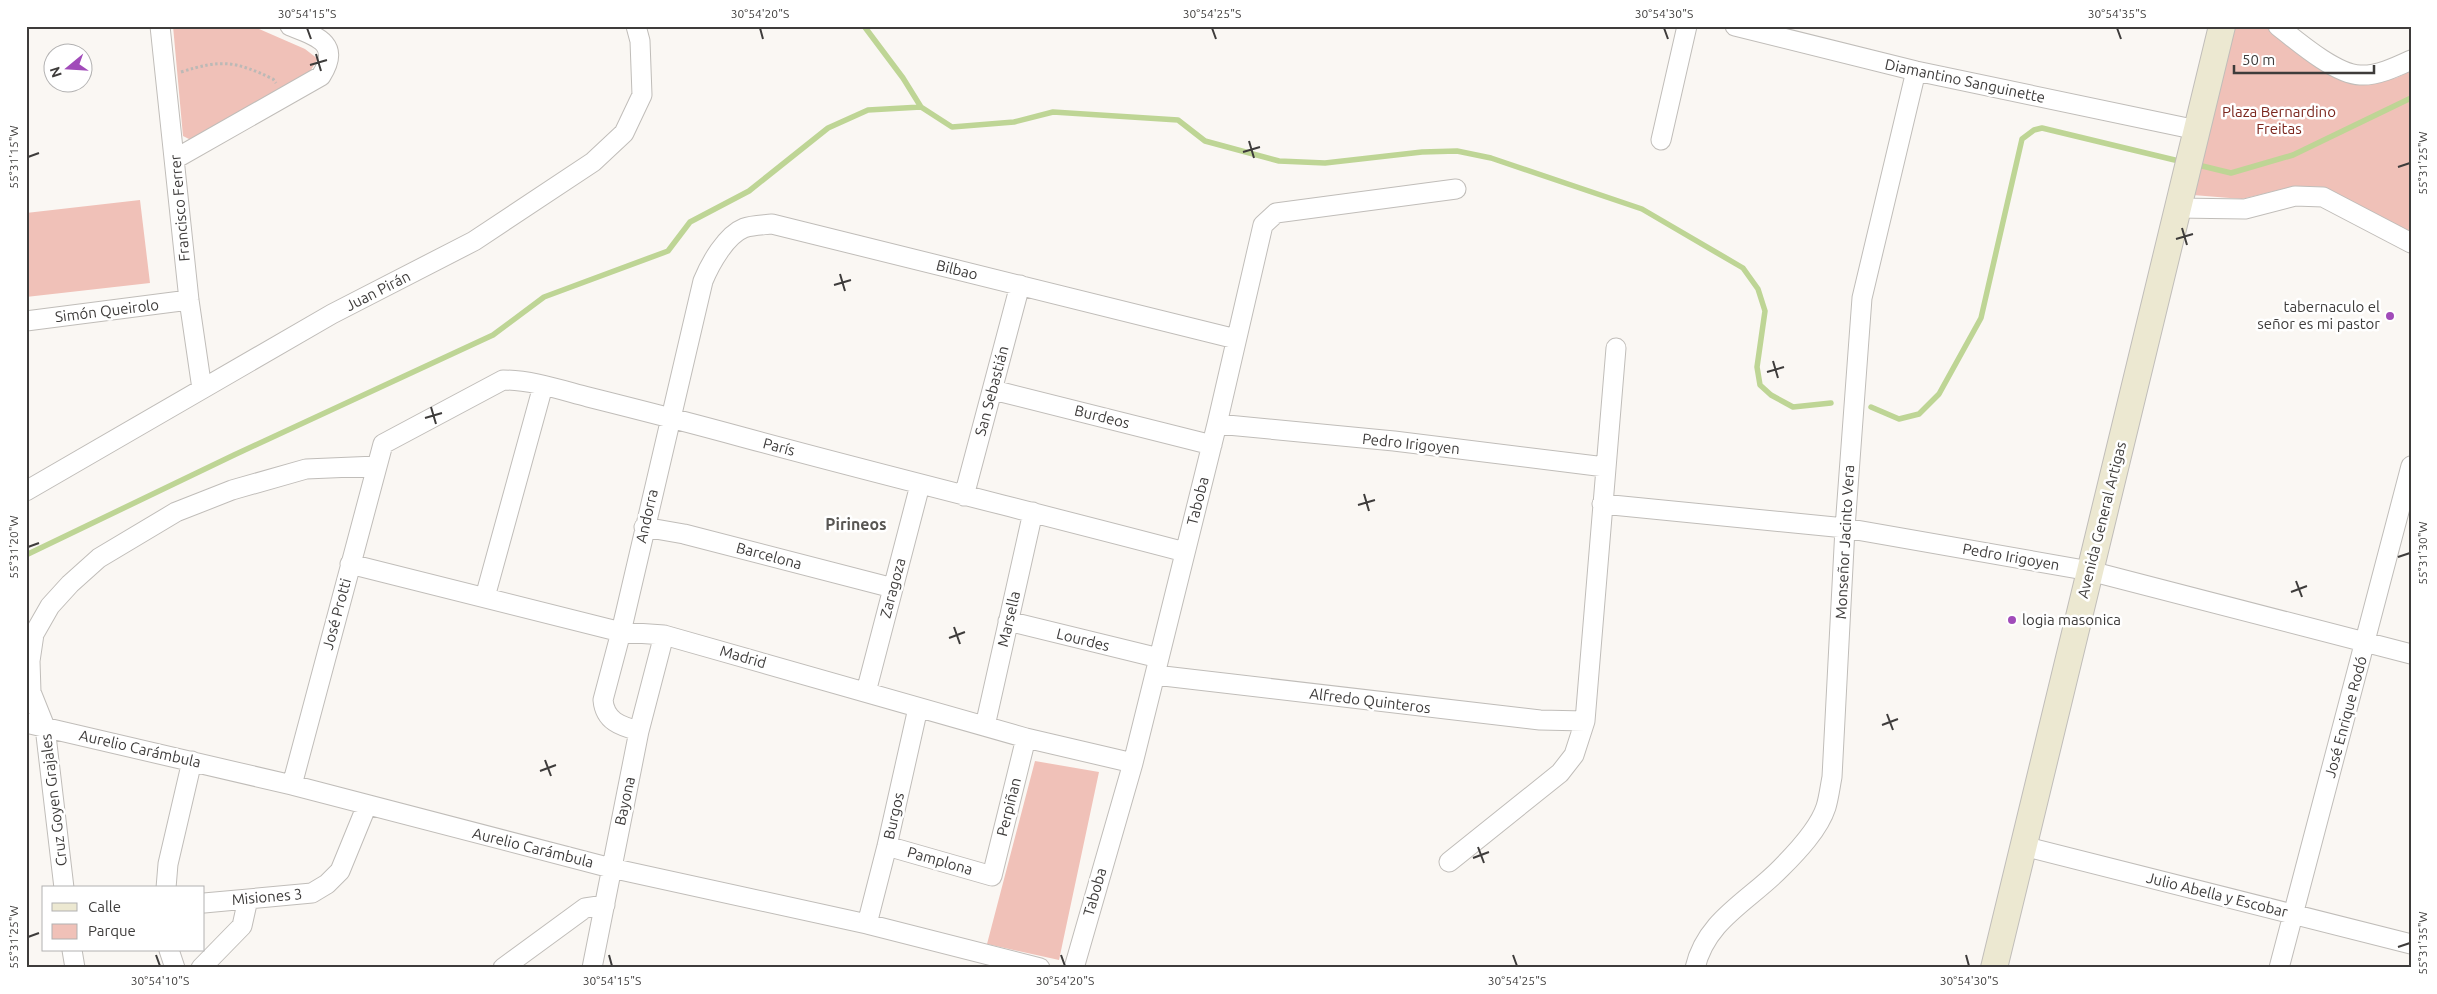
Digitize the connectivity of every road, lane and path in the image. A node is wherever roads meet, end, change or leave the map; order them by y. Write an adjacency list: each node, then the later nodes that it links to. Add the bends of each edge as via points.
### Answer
1 (160, 26): 10 (street, Francisco Ferrer)
2 (290, 26): 11 (street, via 315,36 325,43 329,52 327,68 321,76)
3 (636, 26): 25 (street, Juan Pirán, via 640,41 642,95 624,133 593,162 474,241 332,314)
4 (1687, 26): 13 (street)
5 (1735, 26): 9 (street, Diamantino Sanguinette)
6 (2222, 26): 12 (main road, Avenida General Artigas)
7 (2278, 26): 8 (street, via 2324,62 2359,75 2388,70)
8 (2411, 60)
9 (1916, 71): 12 (street, Diamantino Sanguinette); 40 (street, Monseñor Jacinto Vera, via 1862,298)
10 (166, 77): 11 (path, via 225,62 246,66 273,79); 14 (street, Francisco Ferrer)
11 (286, 98): 14 (street)
12 (2194, 139): 16 (main road, Avenida General Artigas)
13 (1661, 140)
14 (176, 159): 20 (street, Francisco Ferrer)
15 (1456, 189): 22 (street, Taboba, via 1276,213 1263,225)
16 (2178, 208): 17 (street, via 2245,209 2295,196 2323,197); 43 (main road, Avenida General Artigas)
17 (2411, 244)
18 (703, 281): 19 (street, Bilbao, via 712,260 743,228 772,224); 27 (street, Andorra)
19 (1020, 285): 22 (street, Bilbao); 26 (street, San Sebastián)
20 (189, 300): 21 (street, Simón Queirolo); 25 (street, Francisco Ferrer)
21 (26, 321)
22 (1236, 339): 28 (street, Taboba)
23 (1616, 348): 33 (street)
24 (543, 386): 27 (street, París); 29 (street, París, via 503,380); 45 (street)
25 (202, 389): 35 (street, Juan Pirán)
26 (993, 390): 30 (street, Burdeos); 36 (street, San Sebastián)
27 (670, 417): 34 (street, París); 39 (street, Andorra)
28 (1217, 424): 30 (street, Taboba); 33 (street, Pedro Irigoyen, via 1394,441)
29 (383, 444): 31 (street, José Protti)
30 (1212, 445): 41 (street, Taboba)
31 (377, 466): 42 (street, José Protti); 57 (street, Cruz Goyen Grajales, via 306,469 232,490 176,512 99,558 50,606 34,634 30,661 31,692)
32 (2411, 466): 49 (street, José Enrique Rodó)
33 (1605, 467): 37 (street)
34 (920, 486): 36 (street, París); 44 (street, Zaragoza)
35 (26, 491)
36 (964, 496): 38 (street, París)
37 (1602, 504): 40 (street, Pedro Irigoyen); 54 (street)
38 (1033, 512): 41 (street, París); 46 (street, Marsella)
39 (644, 526): 44 (street, Barcelona); 47 (street, Andorra)
40 (1845, 528): 43 (street, Pedro Irigoyen); 86 (street, Monseñor Jacinto Vera, via 1832,777 1826,808 1816,826 1780,869 1727,913 1707,936)
41 (1185, 552): 51 (street, Taboba)
42 (350, 564): 45 (street, Madrid); 62 (street, José Protti)
43 (2090, 571): 49 (street, Pedro Irigoyen); 65 (main road, Avenida General Artigas)
44 (893, 588): 52 (street, Zaragoza)
45 (485, 598): 47 (street, Madrid)
46 (1008, 622): 51 (street, Lourdes); 56 (street, Marsella)
47 (621, 632): 48 (street, Madrid); 58 (street, Andorra, via 603,700 604,711 622,726)
48 (664, 635): 52 (street, Madrid); 58 (street, Bayona)
49 (2366, 642): 50 (street, Pedro Irigoyen); 74 (street, José Enrique Rodó)
50 (2411, 654)
51 (1157, 667): 54 (street, Alfredo Quinteros, via 1540,720); 61 (street, Taboba)
52 (866, 692): 53 (street, Madrid)
53 (918, 708): 56 (street, Madrid); 64 (street, Burgos)
54 (1585, 721): 66 (street, via 1574,755 1560,773)
55 (26, 723): 57 (street, Aurelio Carámbula)
56 (986, 726): 59 (street, Madrid)
57 (45, 727): 60 (street, Aurelio Carámbula); 69 (street, Cruz Goyen Grajales)
58 (639, 730): 67 (street, Bayona)
59 (1026, 738): 61 (street, Madrid); 68 (street, Perpiñan)
60 (192, 761): 62 (street, Aurelio Carámbula); 70 (street, via 168,864)
61 (1133, 763): 85 (street, Taboba)
62 (292, 785): 63 (street, Aurelio Carámbula)
63 (368, 805): 67 (street, Aurelio Carámbula); 71 (street, Misiones 3, via 340,871 327,884 312,893)
64 (887, 846): 68 (street, Pamplona); 75 (street, Burgos)
65 (2023, 846): 74 (street, Julio Abella y Escobar); 87 (main road, Avenida General Artigas)
66 (1449, 862)
67 (611, 868): 73 (street, Bayona); 75 (street, Aurelio Carámbula)
68 (992, 876)
69 (64, 886)
70 (166, 886)
71 (248, 899): 72 (street, Misiones 3); 81 (street, via 242,926)
72 (205, 903)
73 (605, 905): 82 (street, via 585,908); 83 (street, Bayona)
74 (2292, 915): 76 (street, Julio Abella y Escobar); 88 (street, José Enrique Rodó)
75 (867, 924): 84 (street, Aurelio Carámbula)
76 (2411, 944)
77 (72, 952): 79 (street)
78 (170, 952): 80 (street)
79 (75, 968)
80 (175, 968)
81 (200, 968)
82 (503, 968)
83 (592, 968)
84 (1040, 968)
85 (1074, 968)
86 (1695, 968)
87 (1994, 968)
88 (2279, 968)

